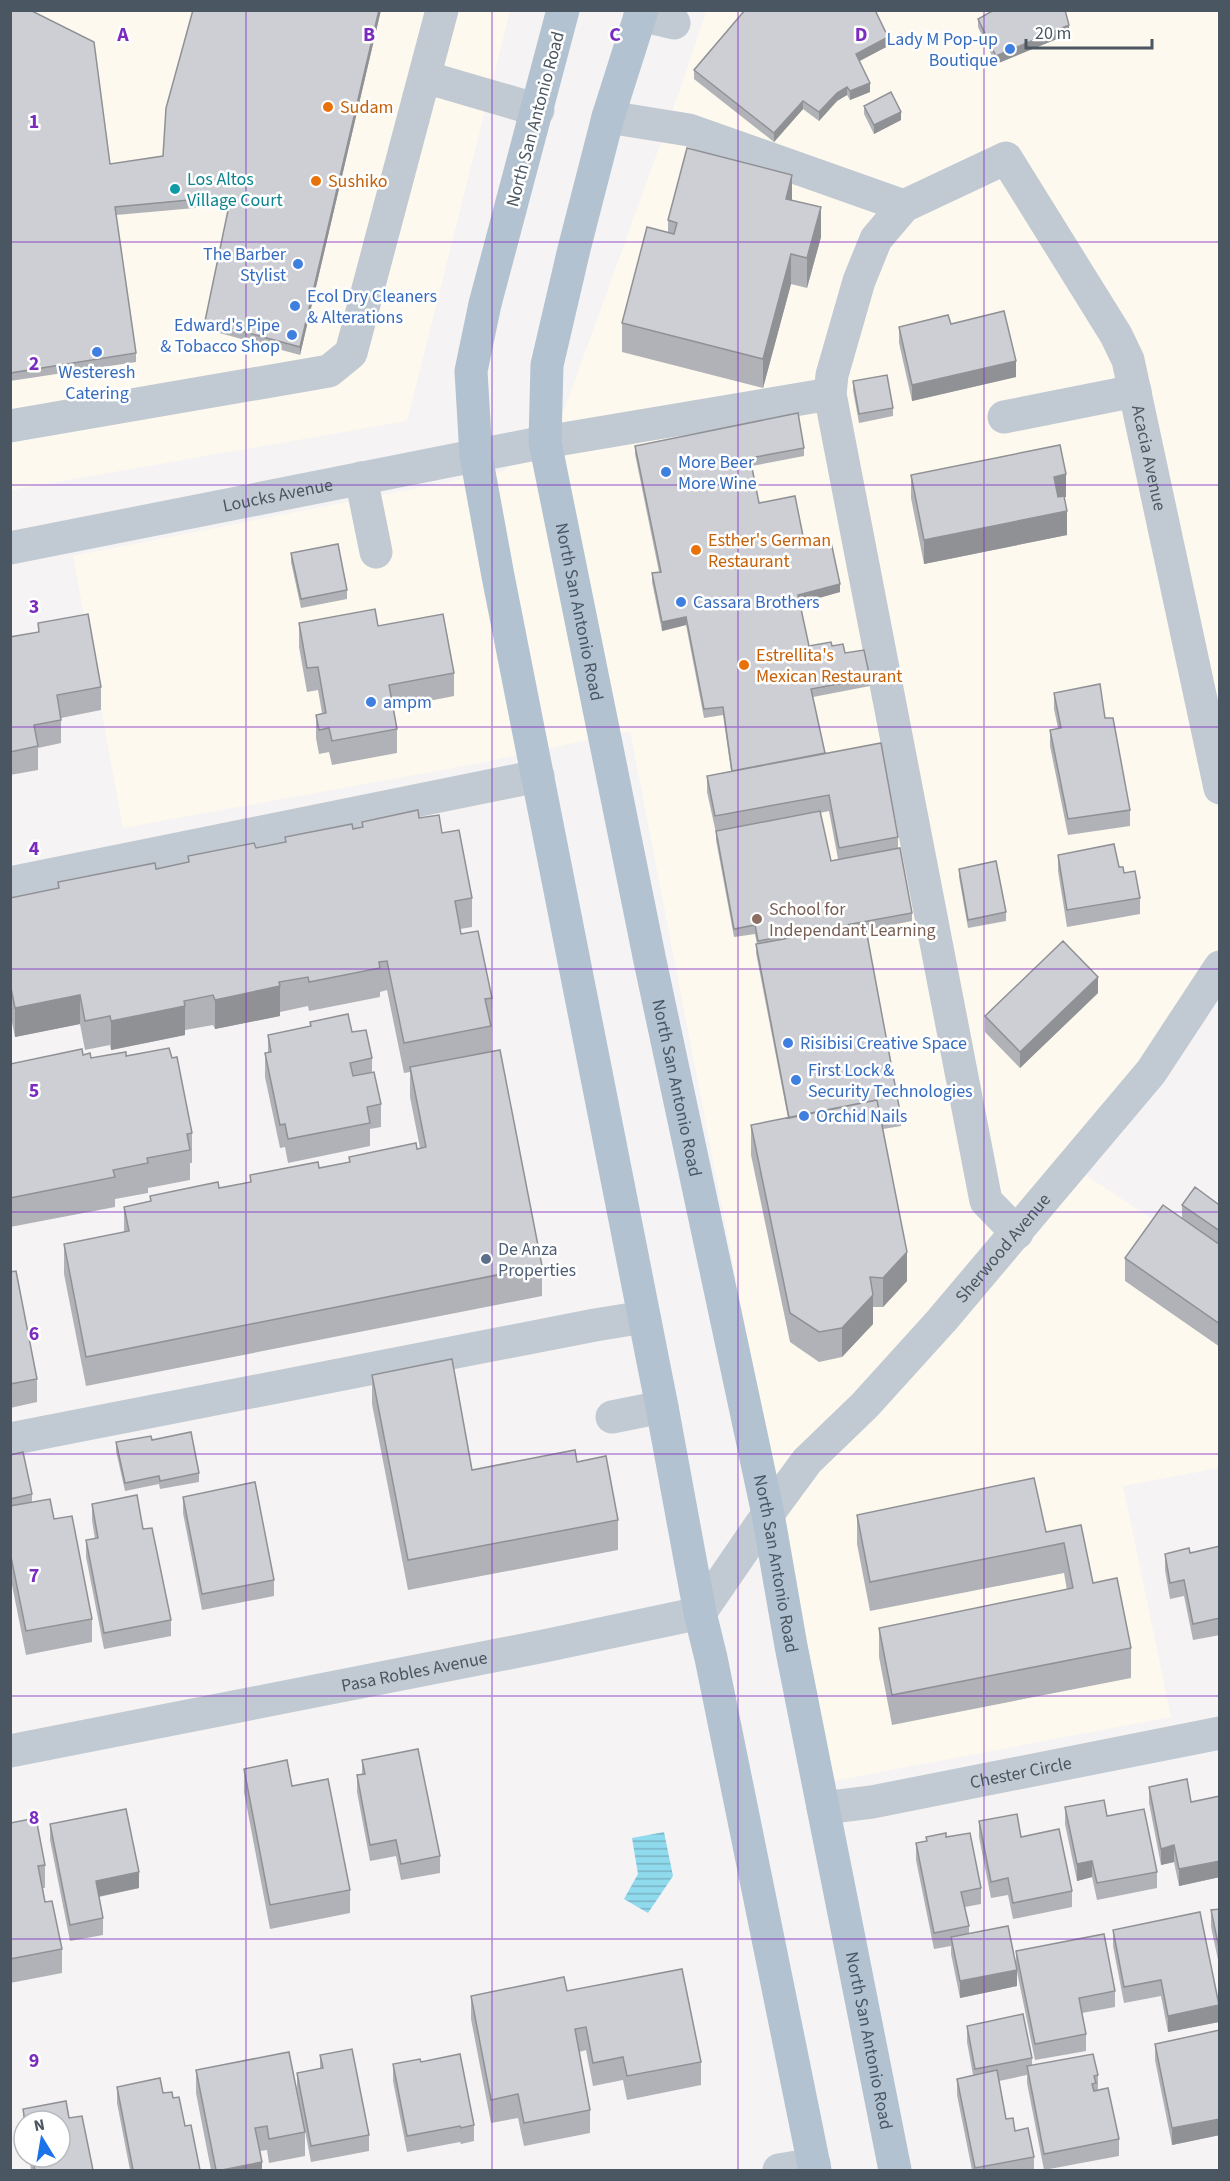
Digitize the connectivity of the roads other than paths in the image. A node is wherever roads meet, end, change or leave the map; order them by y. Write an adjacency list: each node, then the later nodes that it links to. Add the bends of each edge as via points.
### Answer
1 (442, 10): 5 (street)
2 (563, 10): 6 (main road, North San Antonio Road)
3 (641, 13): 4 (street); 7 (main road, North San Antonio Road)
4 (674, 23)
5 (424, 76): 6 (street); 12 (street, via 351,354 329,371)
6 (538, 110): 14 (main road, North San Antonio Road, via 485,304 471,371)
7 (608, 117): 8 (street, via 689,130); 13 (main road, North San Antonio Road, via 547,365)
8 (904, 206): 9 (street, Acacia Avenue, via 1006,158 1116,335 1128,360); 10 (street, via 876,239 859,281)
9 (1135, 391): 11 (street); 19 (street, Acacia Avenue)
10 (830, 394): 13 (street, Loucks Avenue); 22 (street, via 986,1201)
11 (1004, 417)
12 (10, 426)
13 (545, 442): 14 (street, Loucks Avenue); 27 (main road, North San Antonio Road, via 645,938)
14 (476, 456): 15 (street, Loucks Avenue); 18 (main road, North San Antonio Road)
15 (361, 478): 16 (street, Loucks Avenue); 17 (street)
16 (10, 548)
17 (376, 552)
18 (538, 776): 20 (street); 23 (main road, North San Antonio Road)
19 (1220, 788)
20 (10, 883)
21 (1220, 967): 22 (street, Sherwood Avenue, via 1151,1072)
22 (1017, 1233): 27 (street, Sherwood Avenue, via 865,1405 807,1461)
23 (644, 1317): 24 (main road, North San Antonio Road); 26 (street)
24 (662, 1407): 25 (street); 28 (main road, North San Antonio Road)
25 (612, 1416)
26 (10, 1439)
27 (768, 1514): 28 (street); 31 (main road, North San Antonio Road)
28 (700, 1612): 30 (street, Pasa Robles Avenue); 32 (main road, North San Antonio Road)
29 (1220, 1733): 31 (street, Chester Circle, via 887,1799)
30 (10, 1751)
31 (823, 1808): 34 (main road, North San Antonio Road)
32 (814, 2167): 33 (street)
33 (779, 2170)
34 (896, 2170)

